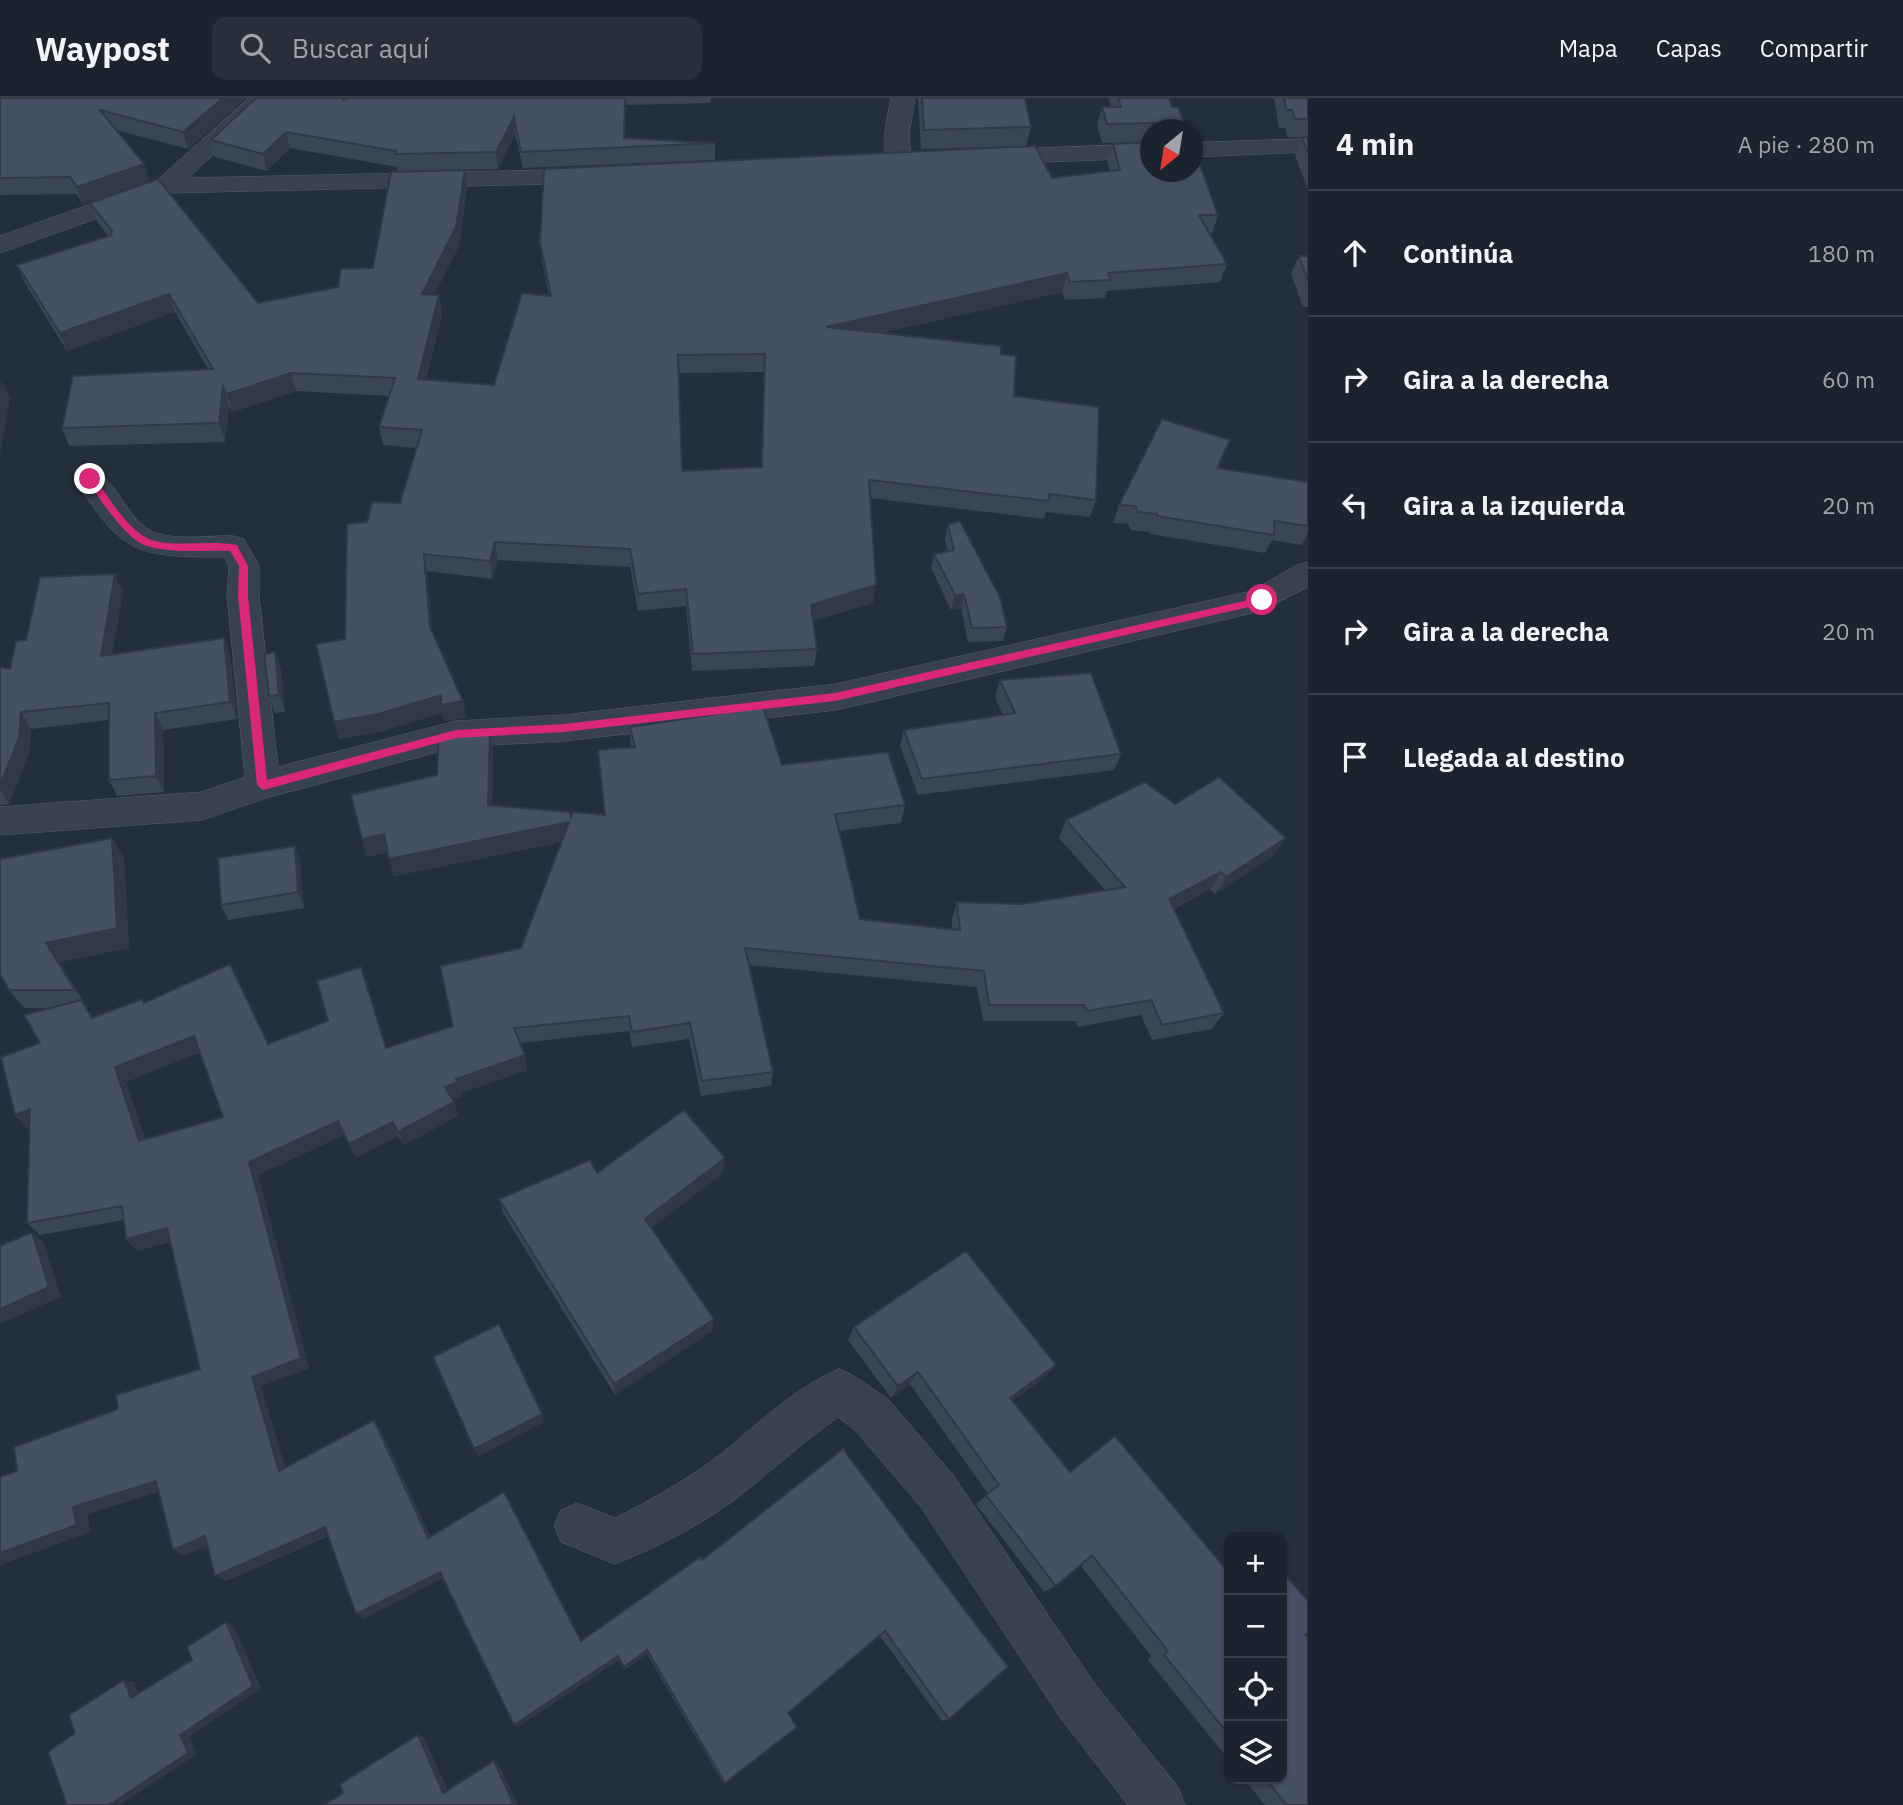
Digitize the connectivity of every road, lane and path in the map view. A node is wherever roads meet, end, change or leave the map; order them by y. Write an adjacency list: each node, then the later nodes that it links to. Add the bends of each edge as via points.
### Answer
1 (263, 98): 11 (street)
2 (903, 98): 8 (street, via 897,134)
3 (1302, 146): 4 (street)
4 (1203, 150)
5 (1140, 151): 6 (street)
6 (969, 158)
7 (927, 159): 8 (street)
8 (899, 160): 9 (street)
9 (872, 161)
10 (612, 175): 11 (street)
11 (165, 186): 12 (street)
12 (0, 245)
13 (90, 479): 15 (street, via 142,540 159,545 233,547 244,566 243,596)
14 (1308, 573): 15 (street, via 1262,600 835,697 564,728 456,734)
15 (263, 785): 16 (street, via 202,806)
16 (0, 821)
17 (577, 1526): 18 (street, via 615,1541 651,1525 721,1481 839,1391 872,1415 937,1491 1077,1700)
18 (1160, 1805)

